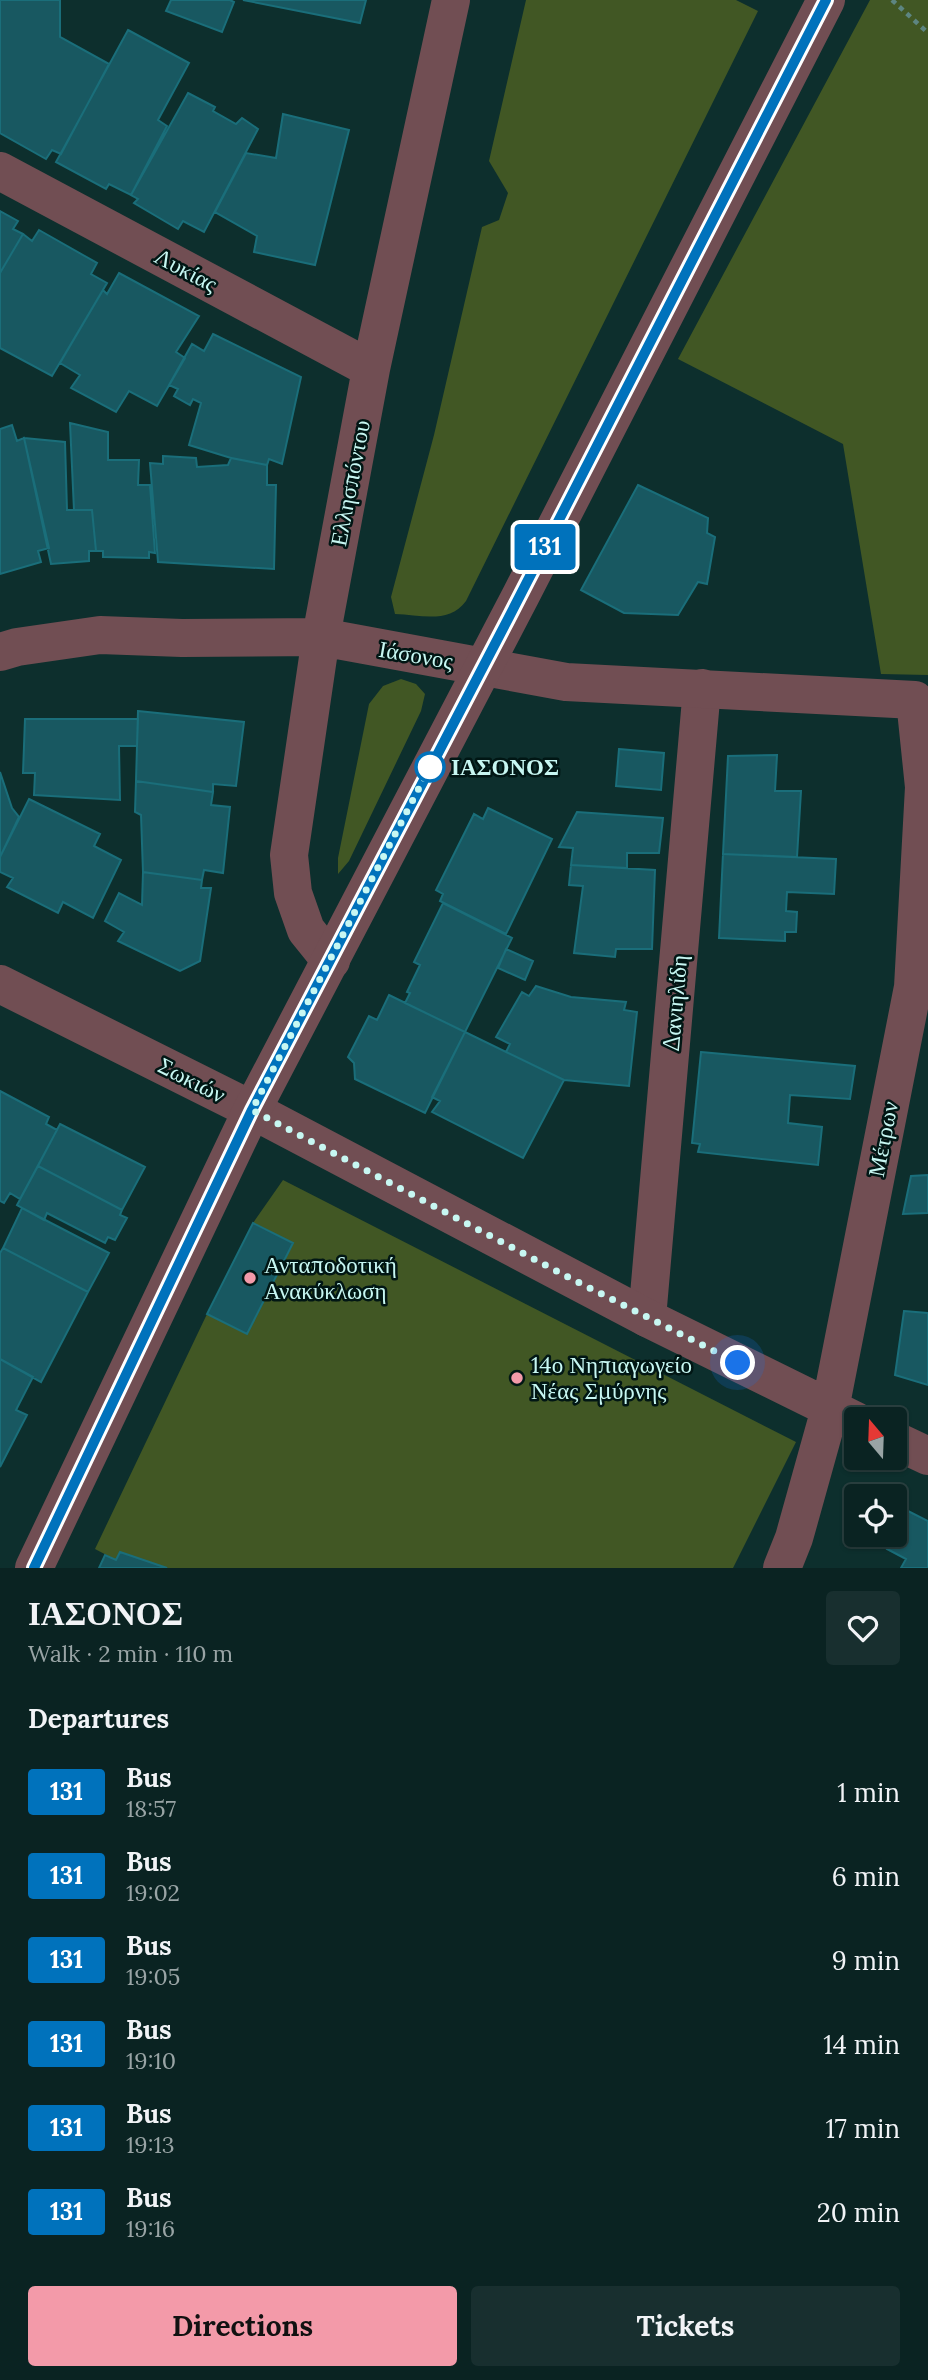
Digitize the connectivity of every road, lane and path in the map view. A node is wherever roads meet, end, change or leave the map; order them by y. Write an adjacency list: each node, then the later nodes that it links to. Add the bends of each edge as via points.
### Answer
1 (451, 0): 6 (street, Ελλησπόντου)
2 (826, 0): 9 (street)
3 (892, 0): 4 (path)
4 (928, 33)
5 (0, 171): 6 (street, Λυκίας)
6 (371, 369): 7 (street, Ελλησπόντου)
7 (321, 637): 8 (street, Ιάσονος, via 100,635); 9 (street, Ιάσονος); 12 (street, Ελλησπόντου, via 289,855 293,893 306,930)
8 (0, 652)
9 (483, 667): 10 (street, Ιάσονος, via 566,682); 12 (street)
10 (702, 688): 11 (street, Ιάσονος); 15 (street, Δανιηλίδη)
11 (915, 701): 16 (street, Μέτρων, via 924,787 913,987)
12 (331, 961): 14 (street)
13 (0, 984): 14 (street, Σωκιών)
14 (252, 1110): 15 (street, Σωκιών); 19 (street)
15 (647, 1318): 16 (street, Σωκιών)
16 (843, 1415): 20 (street, Μέτρων)
17 (907, 1446): 18 (street)
18 (928, 1456)
19 (34, 1568)
20 (782, 1568)

